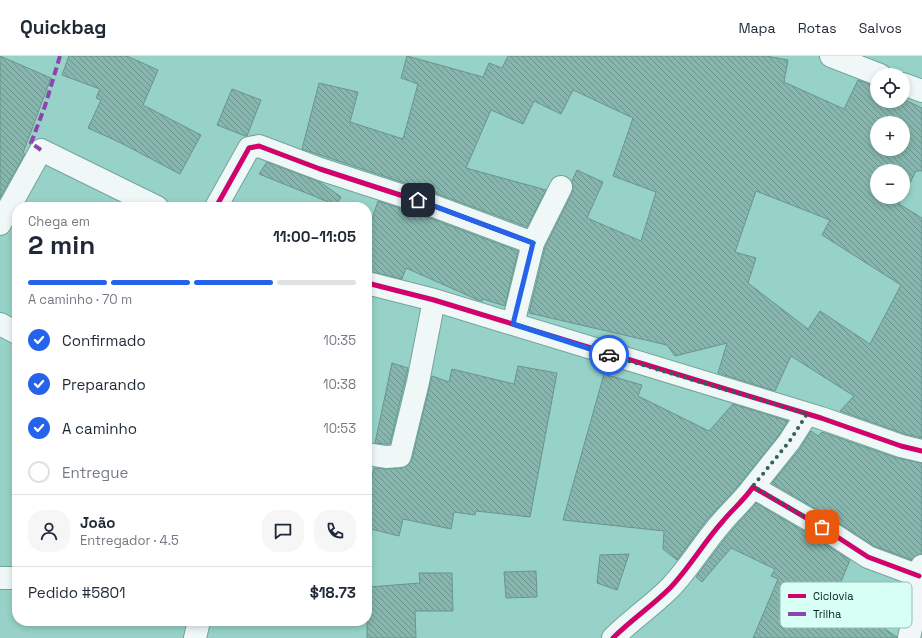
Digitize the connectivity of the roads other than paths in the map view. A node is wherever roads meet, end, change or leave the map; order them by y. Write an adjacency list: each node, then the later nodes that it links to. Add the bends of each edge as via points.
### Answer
1 (831, 56): 2 (street)
2 (870, 71)
3 (910, 87): 4 (street)
4 (922, 91)
5 (561, 187): 11 (street)
6 (12, 202): 8 (street, via 41,150)
7 (12, 202): 10 (street)
8 (147, 202)
9 (219, 202): 11 (street, via 249,148 259,146 320,169 432,205)
10 (0, 224)
11 (533, 243): 15 (street)
12 (372, 284): 13 (street)
13 (434, 300): 15 (street); 19 (street, via 400,456)
14 (0, 324): 16 (street)
15 (513, 324): 17 (street)
16 (12, 330)
17 (807, 414): 18 (street); 20 (street, via 789,442)
18 (922, 451)
19 (372, 455)
20 (753, 486): 21 (street, via 868,557); 28 (street, via 670,588)
21 (921, 571): 24 (street)
22 (0, 578): 23 (street)
23 (12, 578)
24 (912, 624)
25 (198, 626): 27 (street)
26 (911, 628): 29 (street)
27 (195, 638)
28 (613, 638)
29 (909, 638)

